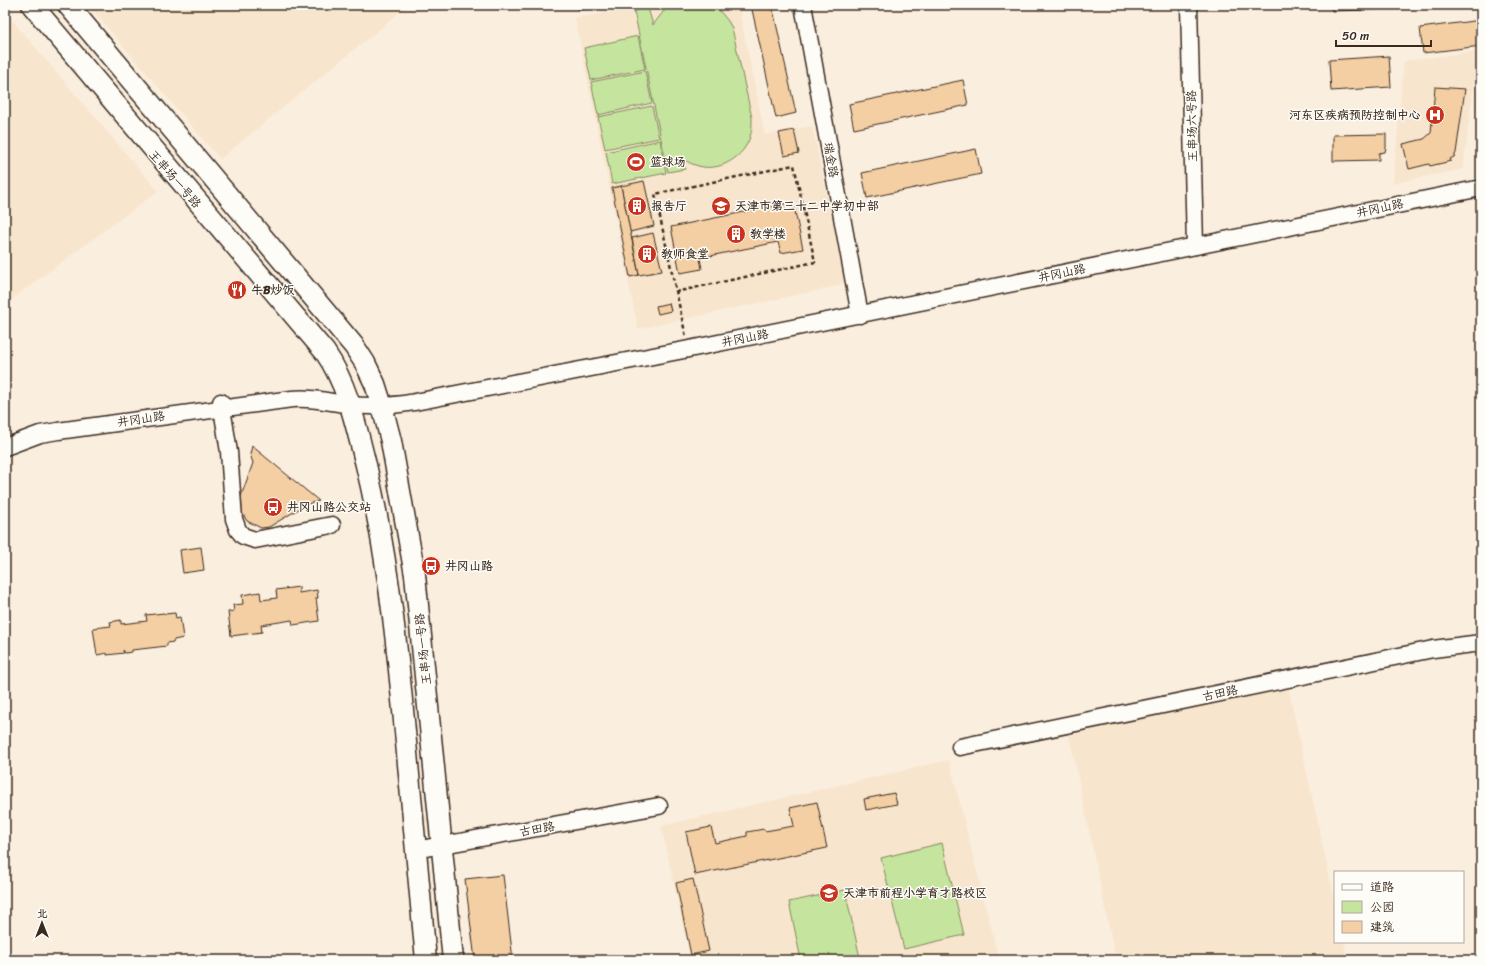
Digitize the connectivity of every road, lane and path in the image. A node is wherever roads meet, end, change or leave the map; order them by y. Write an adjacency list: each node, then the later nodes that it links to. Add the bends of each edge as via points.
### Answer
1 (26, 5): 14 (main road, 王串场一号路)
2 (32, 5): 14 (main road, 王串场一号路)
3 (64, 5): 13 (main road, 王串场一号路)
4 (68, 5): 13 (main road, 王串场一号路)
5 (803, 5): 11 (street, 瑞金路)
6 (1189, 5): 9 (street, 王串场六号路)
7 (1481, 181): 9 (street, 井冈山路)
8 (1481, 188): 9 (street, 井冈山路)
9 (1195, 243): 11 (street, 井冈山路)
10 (675, 292): 10 (path, via 655,194 794,165 815,262); 12 (path)
11 (859, 312): 12 (street, 井冈山路); 16 (street, 井冈山路, via 415,402)
12 (687, 343): 16 (street, 井冈山路)
13 (354, 346): 16 (main road, 王串场一号路, via 375,384)
14 (325, 352): 15 (main road, 王串场一号路, via 333,363)
15 (349, 401): 16 (street, 井冈山路); 17 (street, 井冈山路, via 319,392); 20 (main road, 王串场一号路); 26 (main road, 王串场一号路, via 377,510 387,573 398,651)
16 (381, 403): 25 (main road, 王串场一号路, via 391,441 415,575)
17 (222, 405): 18 (street, 井冈山路, via 93,420 38,430); 19 (street, 井冈山路, via 46,433); 21 (street, via 230,459 234,519 243,536 255,540)
18 (5, 441)
19 (5, 447)
20 (362, 453)
21 (332, 525)
22 (1481, 643): 23 (street, 古田路, via 1433,649)
23 (960, 747)
24 (659, 806): 25 (street, 古田路)
25 (442, 846): 26 (street, 古田路); 28 (main road, 王串场一号路)
26 (415, 850): 27 (main road, 王串场一号路)
27 (426, 960)
28 (453, 960)

